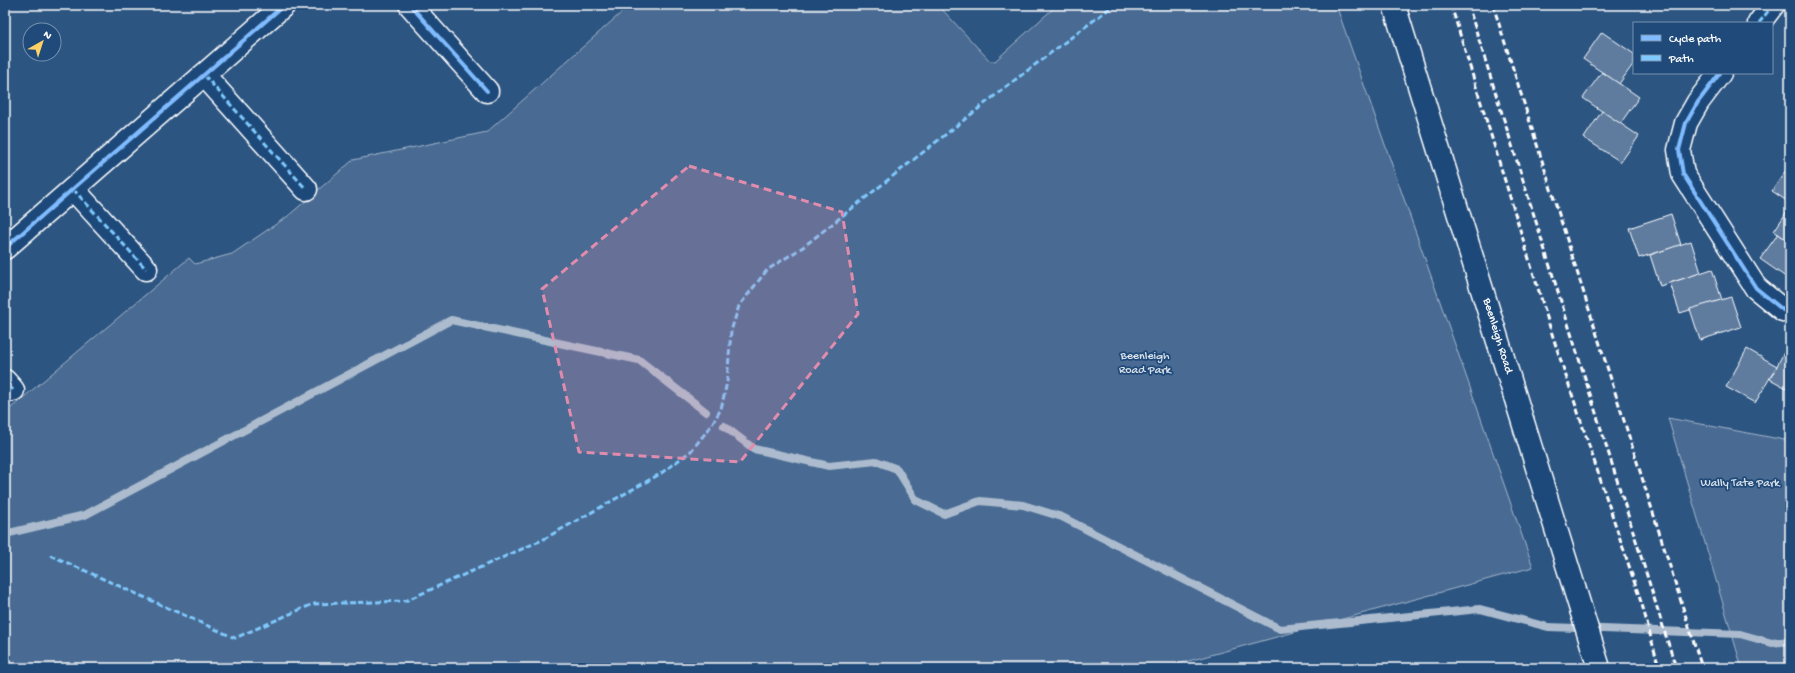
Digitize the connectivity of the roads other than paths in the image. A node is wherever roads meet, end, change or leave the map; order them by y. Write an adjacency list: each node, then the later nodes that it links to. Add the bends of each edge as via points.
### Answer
1 (284, 5): 6 (street)
2 (410, 5): 8 (street)
3 (1394, 5): 14 (street, Beenleigh Road)
4 (1773, 5): 5 (street)
5 (1760, 22)
6 (204, 74): 9 (street); 10 (street)
7 (1719, 74): 13 (street, via 1686,123 1680,150 1683,174 1756,288 1783,310)
8 (487, 91)
9 (73, 189): 11 (street); 12 (street)
10 (306, 189)
11 (5, 248)
12 (146, 269)
13 (1790, 312)
14 (1599, 668)

